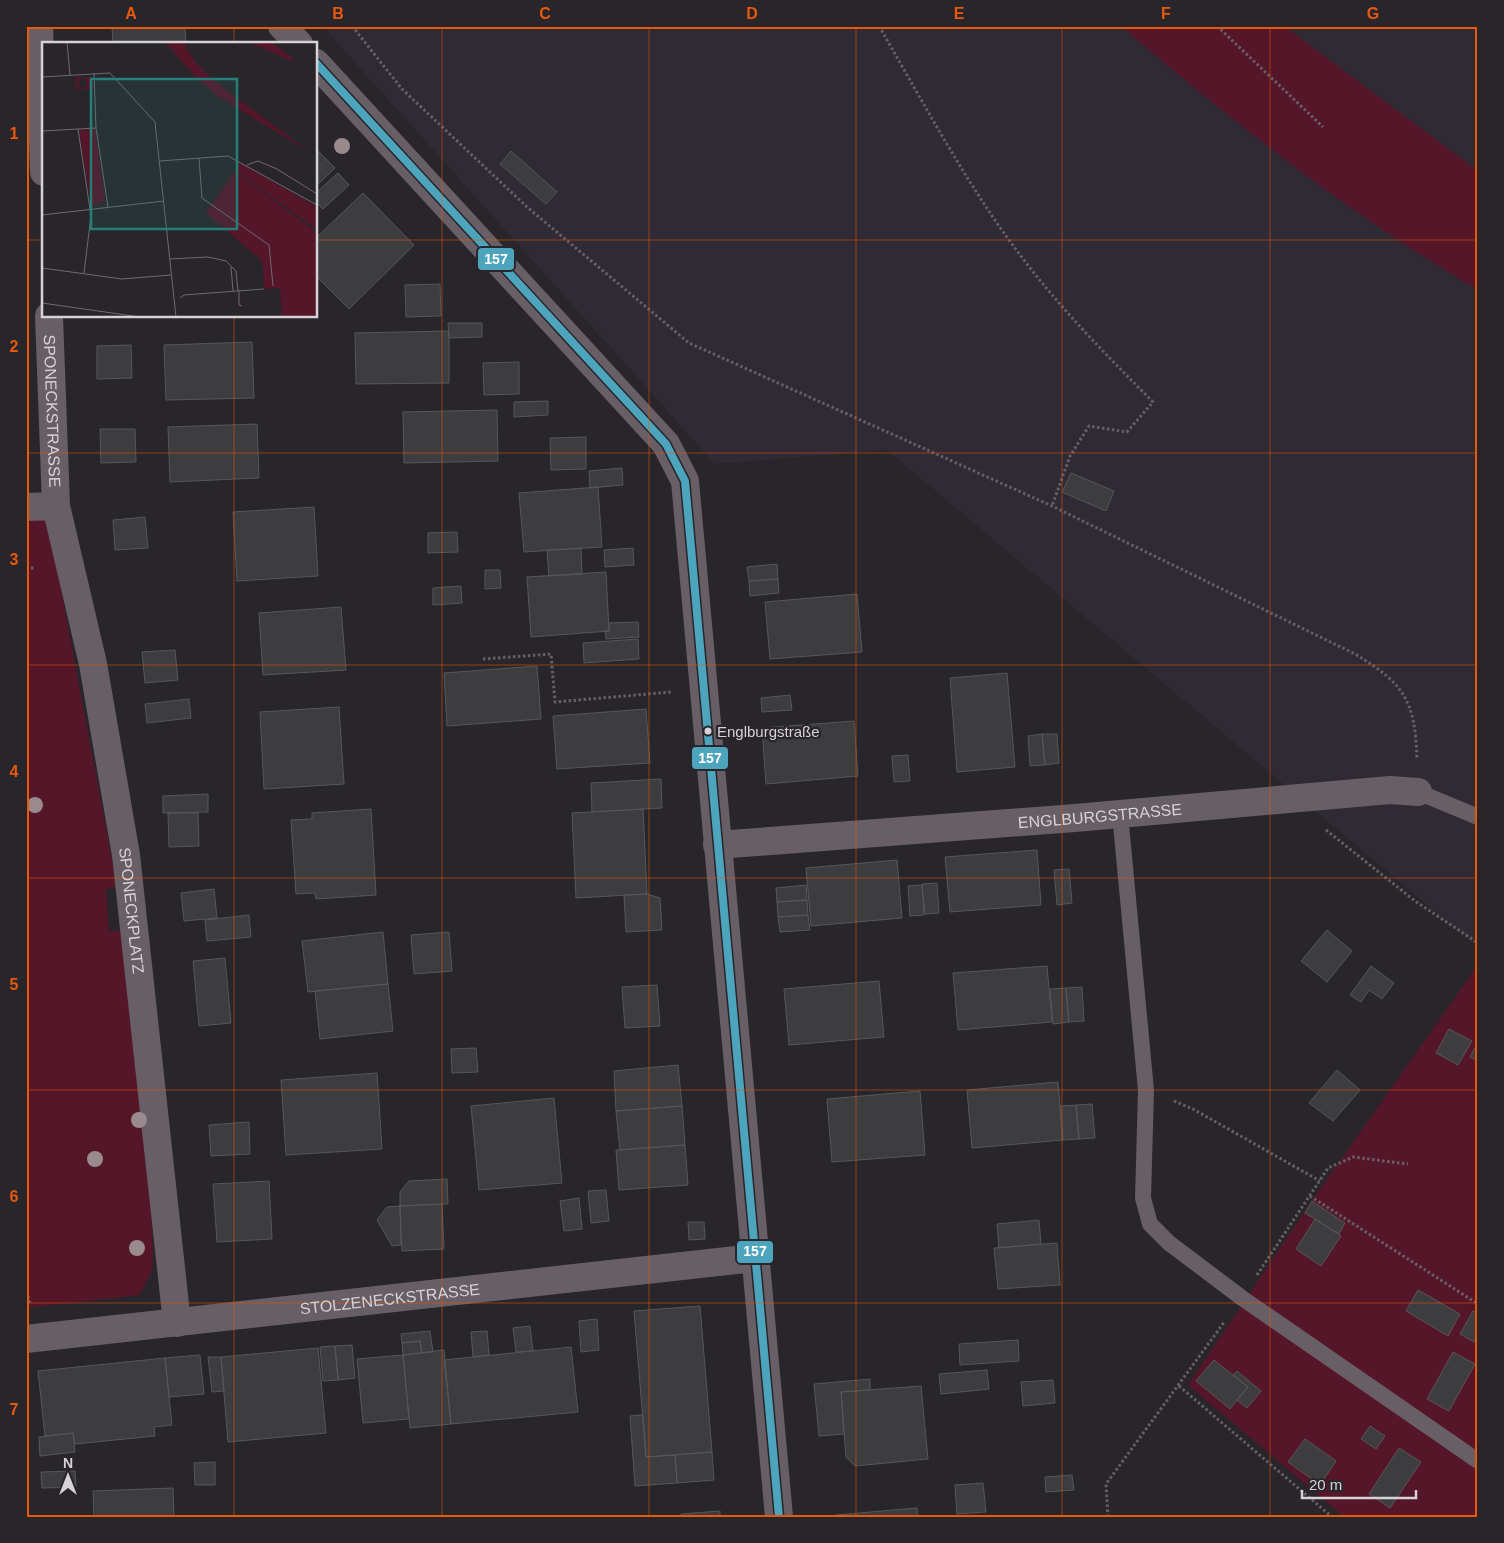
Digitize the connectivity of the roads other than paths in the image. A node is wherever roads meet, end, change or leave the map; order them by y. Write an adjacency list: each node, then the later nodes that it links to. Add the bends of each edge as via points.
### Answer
1 (39, 26): 5 (street)
2 (282, 26): 3 (street)
3 (297, 42)
4 (318, 65): 12 (street, via 666,444 685,481)
5 (42, 114)
6 (49, 318): 7 (street, SPONECKSTRASSE)
7 (56, 506): 8 (street); 14 (street, SPONECKPLATZ, via 93,664 126,855)
8 (26, 507)
9 (1418, 792): 10 (street, ENGLBURGSTRASSE, via 1390,790); 11 (lane, ENGLBURGSTRASSE)
10 (1120, 814): 12 (street, ENGLBURGSTRASSE); 16 (lane, via 1146,1090 1143,1198 1150,1224 1169,1243 1246,1301)
11 (1478, 817)
12 (717, 845): 13 (street)
13 (754, 1258): 14 (street, STOLZENECKSTRASSE); 17 (street)
14 (177, 1322): 15 (street, STOLZENECKSTRASSE)
15 (26, 1339)
16 (1478, 1461)
17 (779, 1517)

